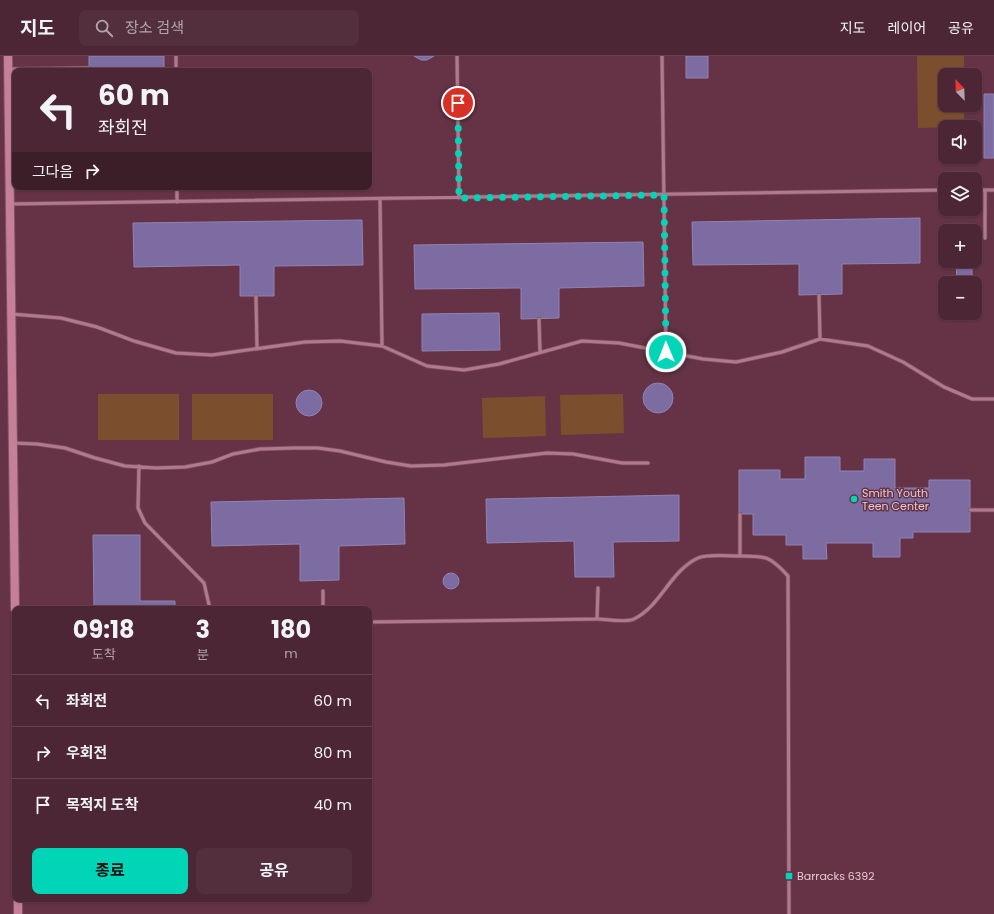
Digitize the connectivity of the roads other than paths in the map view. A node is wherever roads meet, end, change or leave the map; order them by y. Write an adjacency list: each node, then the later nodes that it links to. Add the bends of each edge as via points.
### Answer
1 (8, 56): 6 (street)
2 (176, 56): 5 (lane)
3 (457, 56): 13 (lane)
4 (662, 56): 12 (lane)
5 (176, 68)
6 (9, 69): 7 (lane); 16 (street)
7 (12, 69)
8 (177, 190): 15 (lane)
9 (938, 190): 12 (lane)
10 (985, 190): 11 (lane); 17 (lane)
11 (994, 190)
12 (664, 195): 13 (lane); 26 (lane)
13 (459, 198): 14 (lane)
14 (380, 199): 15 (lane); 23 (lane)
15 (177, 202): 16 (lane)
16 (10, 204): 20 (street)
17 (985, 238)
18 (819, 295): 22 (lane)
19 (256, 296): 24 (lane)
20 (12, 314): 24 (lane, via 61,318 176,353 212,355); 28 (street)
21 (539, 319): 25 (lane)
22 (820, 338): 26 (lane, via 782,352 736,362); 27 (lane, via 868,346 902,362 944,387 972,399)
23 (382, 346): 24 (lane, via 340,341 305,342); 25 (lane, via 427,366 464,370 499,364)
24 (257, 349)
25 (540, 352): 26 (lane, via 582,341 619,343)
26 (666, 352)
27 (994, 399)
28 (13, 443): 30 (lane, via 65,448 125,466); 37 (street)
29 (648, 463): 30 (lane, via 622,463 573,454 547,453 444,465 411,466 340,451 294,448 253,450 185,467)
30 (138, 466): 38 (lane, via 138,508 144,523 204,583)
31 (970, 510): 32 (lane)
32 (994, 510)
33 (740, 514): 34 (lane)
34 (740, 556): 40 (lane, via 698,558 679,571 646,613 632,621); 44 (lane, via 761,556 777,563 788,576)
35 (598, 588): 40 (lane)
36 (323, 591): 39 (lane)
37 (15, 606)
38 (209, 606)
39 (323, 606)
40 (597, 619): 41 (lane)
41 (372, 622)
42 (18, 902): 43 (street)
43 (18, 914)
44 (789, 914)

